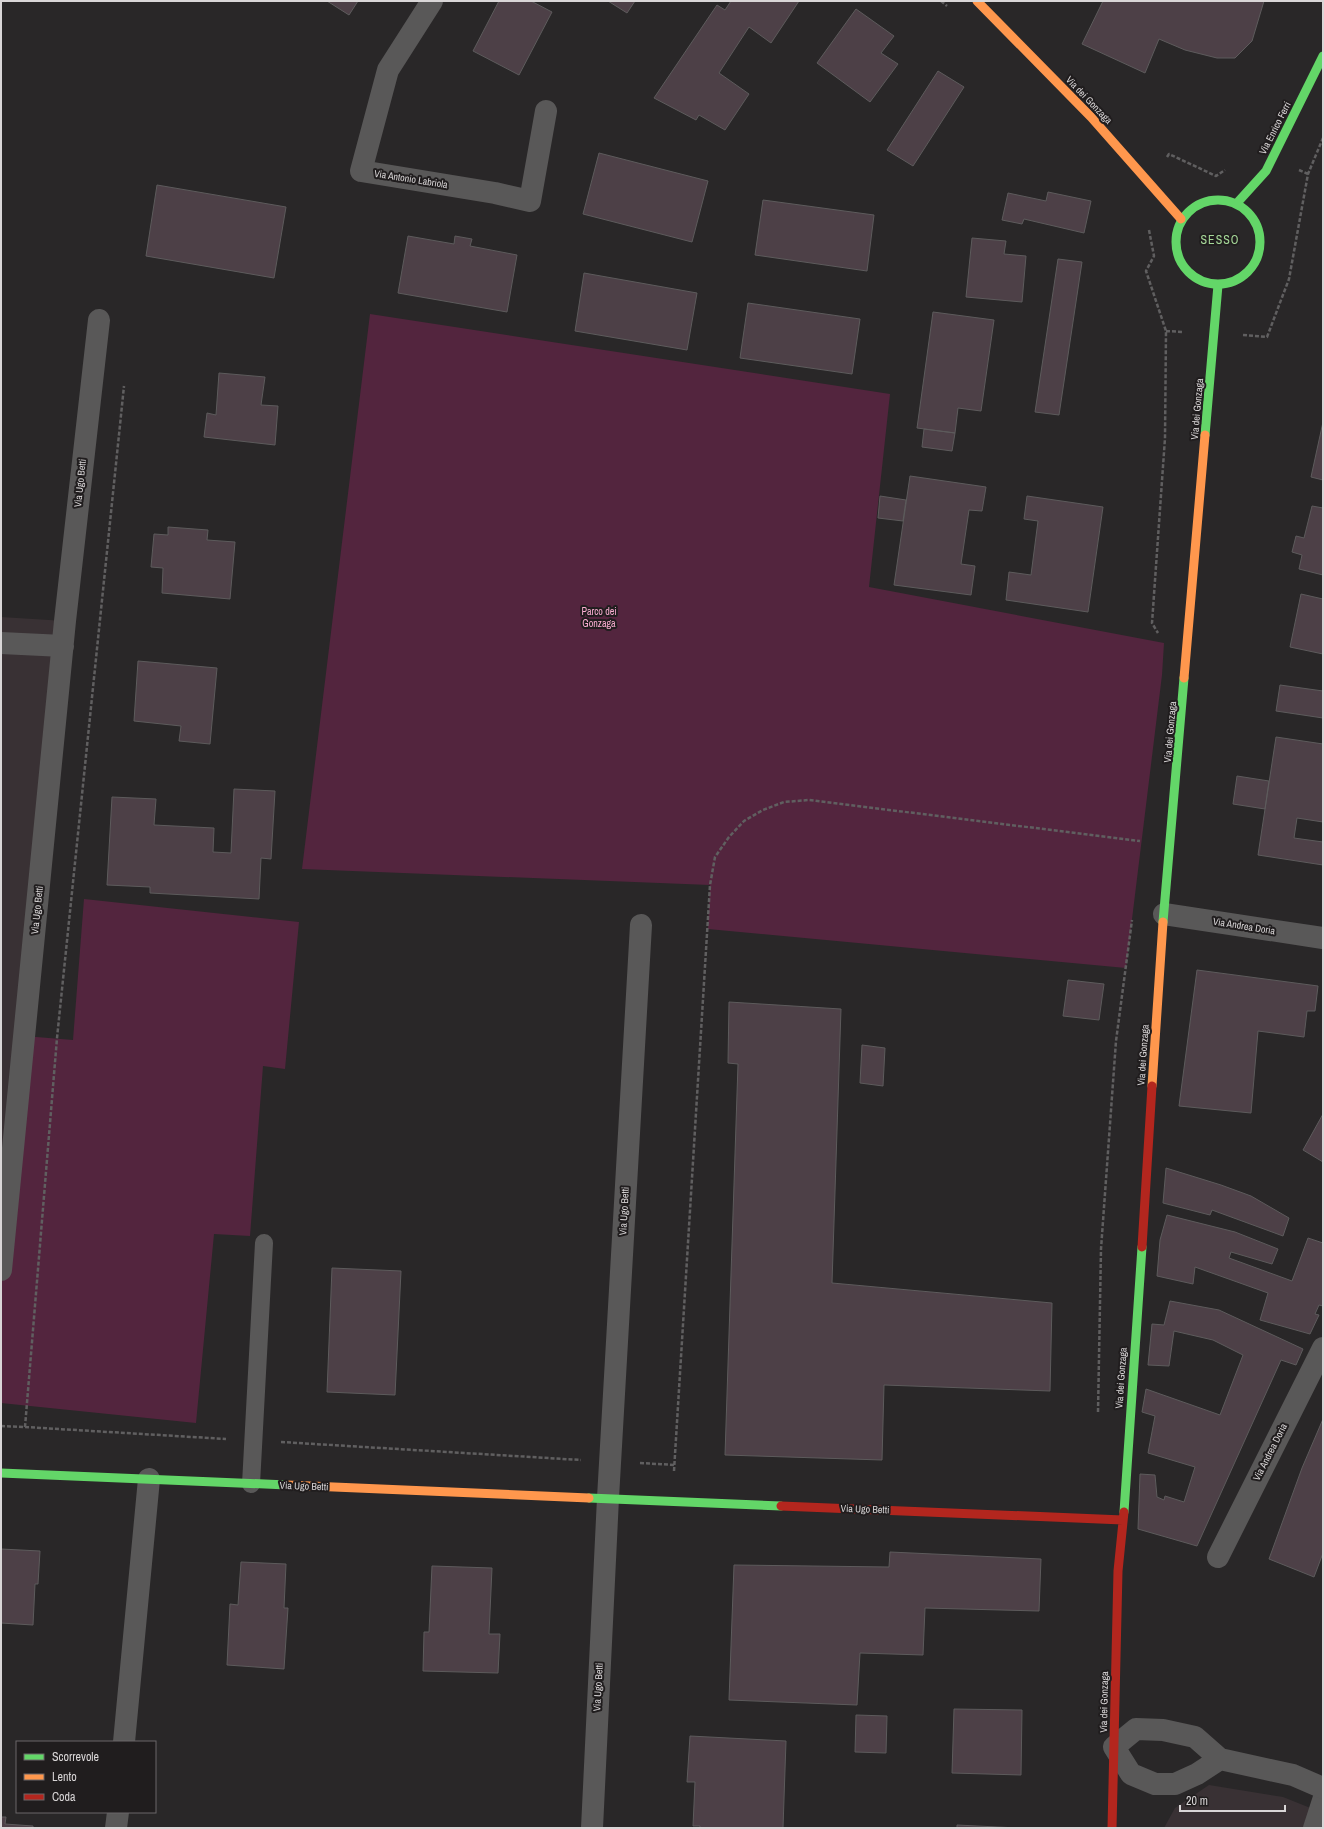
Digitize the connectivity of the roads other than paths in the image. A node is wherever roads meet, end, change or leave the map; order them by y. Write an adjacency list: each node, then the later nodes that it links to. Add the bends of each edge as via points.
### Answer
1 (432, 1): 4 (street, Via Antonio Labriola, via 388,70 361,171 530,201)
2 (977, 1): 6 (main road, Via dei Gonzaga, via 1091,117)
3 (1323, 56): 5 (main road, Via Enrico Ferri, via 1266,171)
4 (546, 110)
5 (1237, 203): 6 (main road, via 1222,199 1206,201 1192,208); 7 (main road, via 1250,213 1258,227 1260,243 1257,259 1248,272 1234,281)
6 (1181, 219): 7 (main road, via 1175,236 1177,255 1186,270 1200,281)
7 (1218, 285): 11 (main road, Via dei Gonzaga)
8 (98, 320): 10 (street, Via Ugo Betti)
9 (1, 642): 10 (street)
10 (63, 646): 14 (street, Via Ugo Betti)
11 (1164, 914): 13 (street, Via Andrea Doria); 22 (main road, Via dei Gonzaga)
12 (641, 924): 21 (street, Via Ugo Betti)
13 (1323, 938)
14 (6, 1175): 16 (street, Via Ugo Betti)
15 (264, 1243): 20 (lane)
16 (1, 1270)
17 (1323, 1348): 23 (street, Via Andrea Doria)
18 (1, 1473): 19 (main road, Via Ugo Betti)
19 (149, 1480): 20 (main road, Via Ugo Betti); 24 (street)
20 (251, 1484): 21 (main road, Via Ugo Betti)
21 (608, 1498): 22 (main road, Via Ugo Betti); 31 (street, Via Ugo Betti)
22 (1123, 1520): 25 (main road, Via dei Gonzaga, via 1118,1572)
23 (1218, 1557)
24 (124, 1741)
25 (1114, 1747): 26 (street, via 1136,1728 1163,1730 1195,1737); 26 (street, via 1132,1774 1155,1784 1175,1784); 32 (main road, Via dei Gonzaga)
26 (1220, 1759): 27 (street, via 1293,1775)
27 (1323, 1788)
28 (1323, 1794): 33 (lane)
29 (118, 1813): 30 (street)
30 (116, 1828)
31 (592, 1828)
32 (1112, 1828)
33 (1312, 1828)

